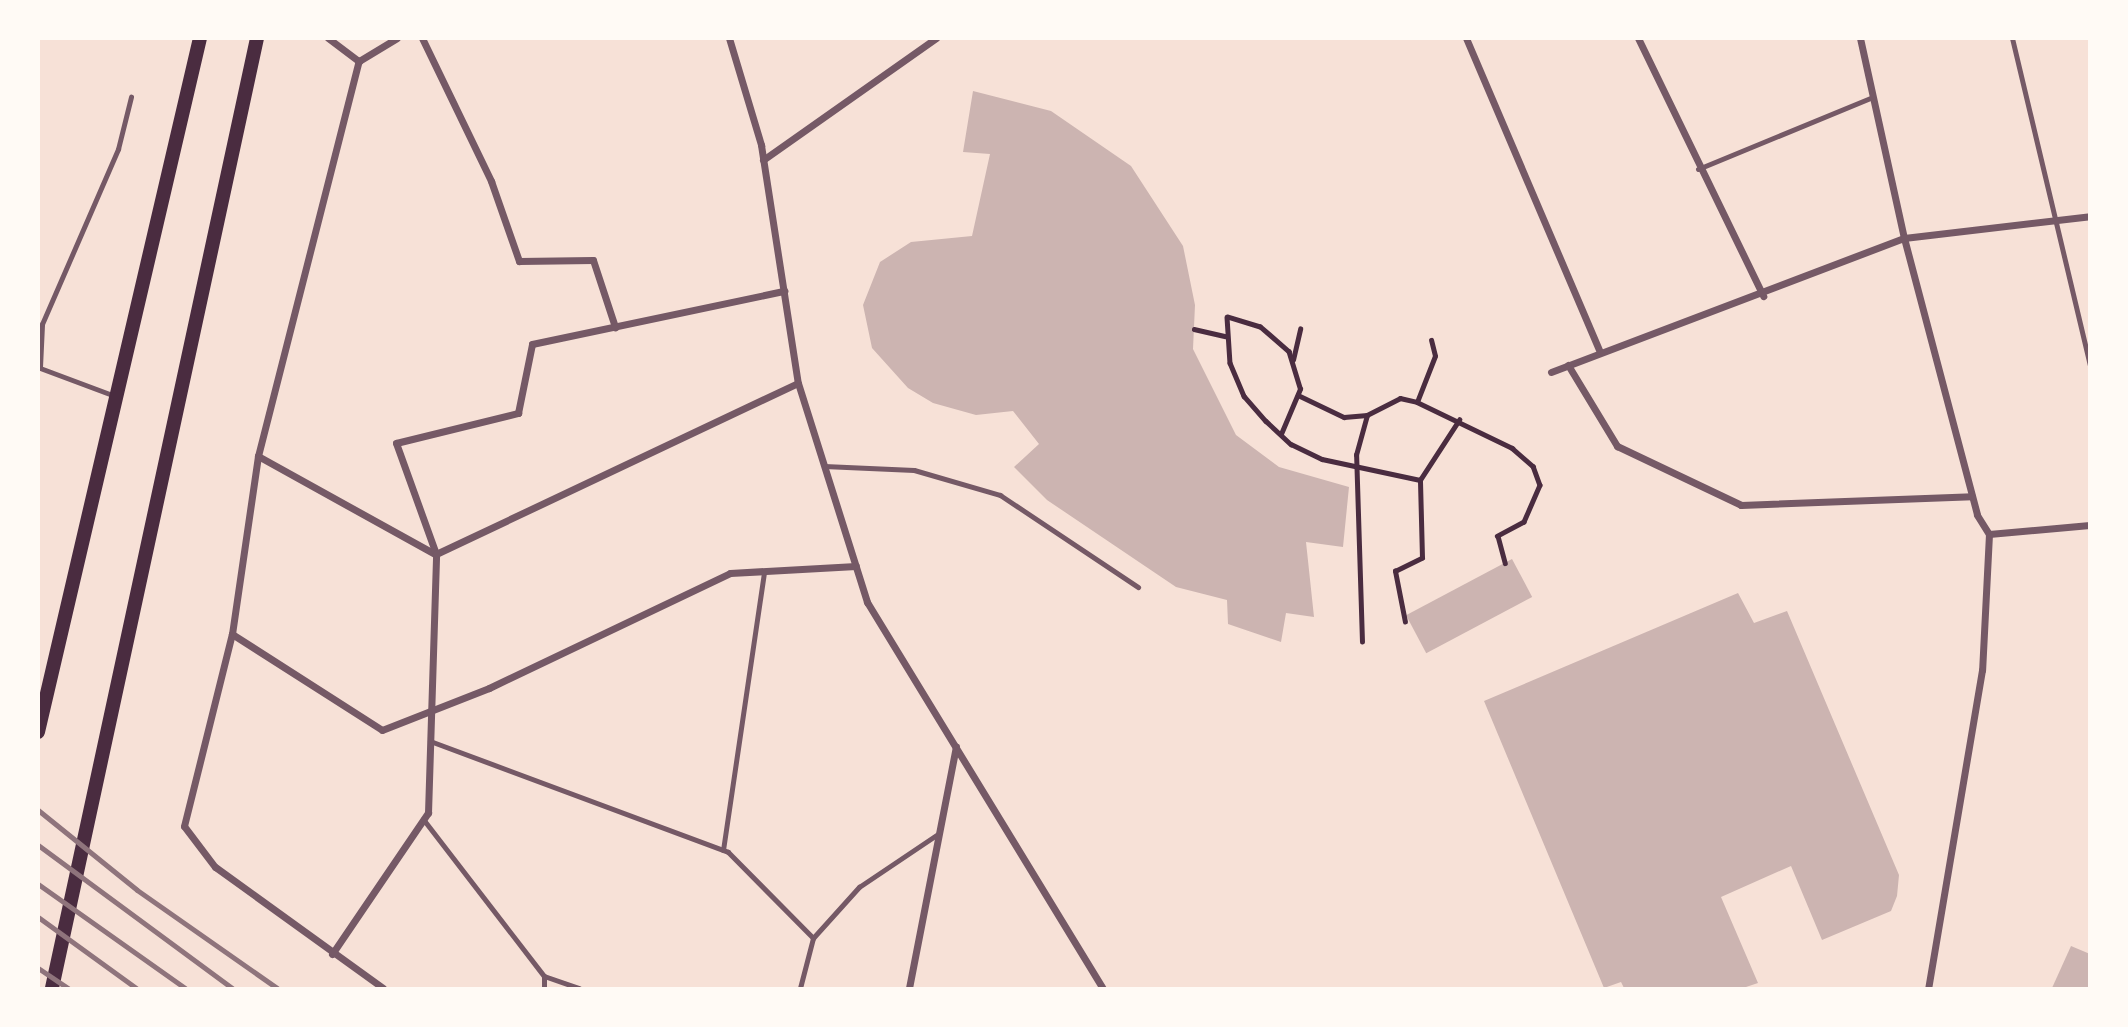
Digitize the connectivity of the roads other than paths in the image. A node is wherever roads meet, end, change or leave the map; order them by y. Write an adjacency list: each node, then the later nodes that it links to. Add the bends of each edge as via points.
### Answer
1 (200, 38): 29 (main road)
2 (257, 38): 50 (main road)
3 (328, 38): 12 (street)
4 (397, 38): 12 (street)
5 (422, 38): 22 (street, via 491,181 519,261 593,260)
6 (729, 38): 15 (street)
7 (936, 38): 15 (street)
8 (1466, 38): 23 (street)
9 (1639, 38): 16 (street)
10 (1860, 38): 14 (street)
11 (2012, 38): 18 (lane)
12 (359, 61): 30 (street)
13 (131, 97): 26 (lane, via 118,149 42,324)
14 (1873, 97): 16 (lane); 19 (street)
15 (763, 160): 20 (street)
16 (1698, 169): 21 (street)
17 (2090, 216): 18 (street)
18 (2051, 220): 19 (street); 25 (lane)
19 (1904, 238): 21 (street); 32 (street)
20 (783, 291): 22 (street); 28 (street)
21 (1763, 296): 23 (street)
22 (614, 327): 35 (street, via 532,344 518,414 396,443)
23 (1600, 352): 24 (street)
24 (1568, 365): 27 (street); 32 (street, via 1617,446 1741,505)
25 (2090, 366)
26 (39, 368): 29 (lane)
27 (1551, 372)
28 (798, 383): 31 (street); 35 (street)
29 (118, 397): 41 (main road)
30 (258, 456): 35 (street); 39 (street)
31 (824, 466): 36 (street); 38 (lane, via 914,470 1000,495)
32 (1972, 496): 34 (street)
33 (2090, 525): 34 (street)
34 (1989, 534): 57 (street, via 1982,670)
35 (436, 554): 40 (street)
36 (856, 566): 37 (street); 43 (street, via 867,602)
37 (764, 571): 40 (street, via 730,573); 46 (lane)
38 (1138, 587)
39 (232, 634): 40 (street, via 382,730); 48 (street, via 184,826 215,867)
40 (431, 709): 42 (street)
41 (38, 732)
42 (430, 741): 44 (street); 46 (lane)
43 (956, 747): 45 (street); 56 (street)
44 (423, 819): 48 (street); 49 (lane)
45 (939, 834): 47 (lane, via 859,887); 55 (street)
46 (723, 850): 47 (lane)
47 (813, 938): 54 (lane)
48 (332, 954): 51 (street)
49 (544, 976): 52 (lane); 53 (lane)
50 (52, 989)
51 (383, 989)
52 (544, 989)
53 (579, 989)
54 (800, 989)
55 (909, 989)
56 (1103, 989)
57 (1928, 989)

